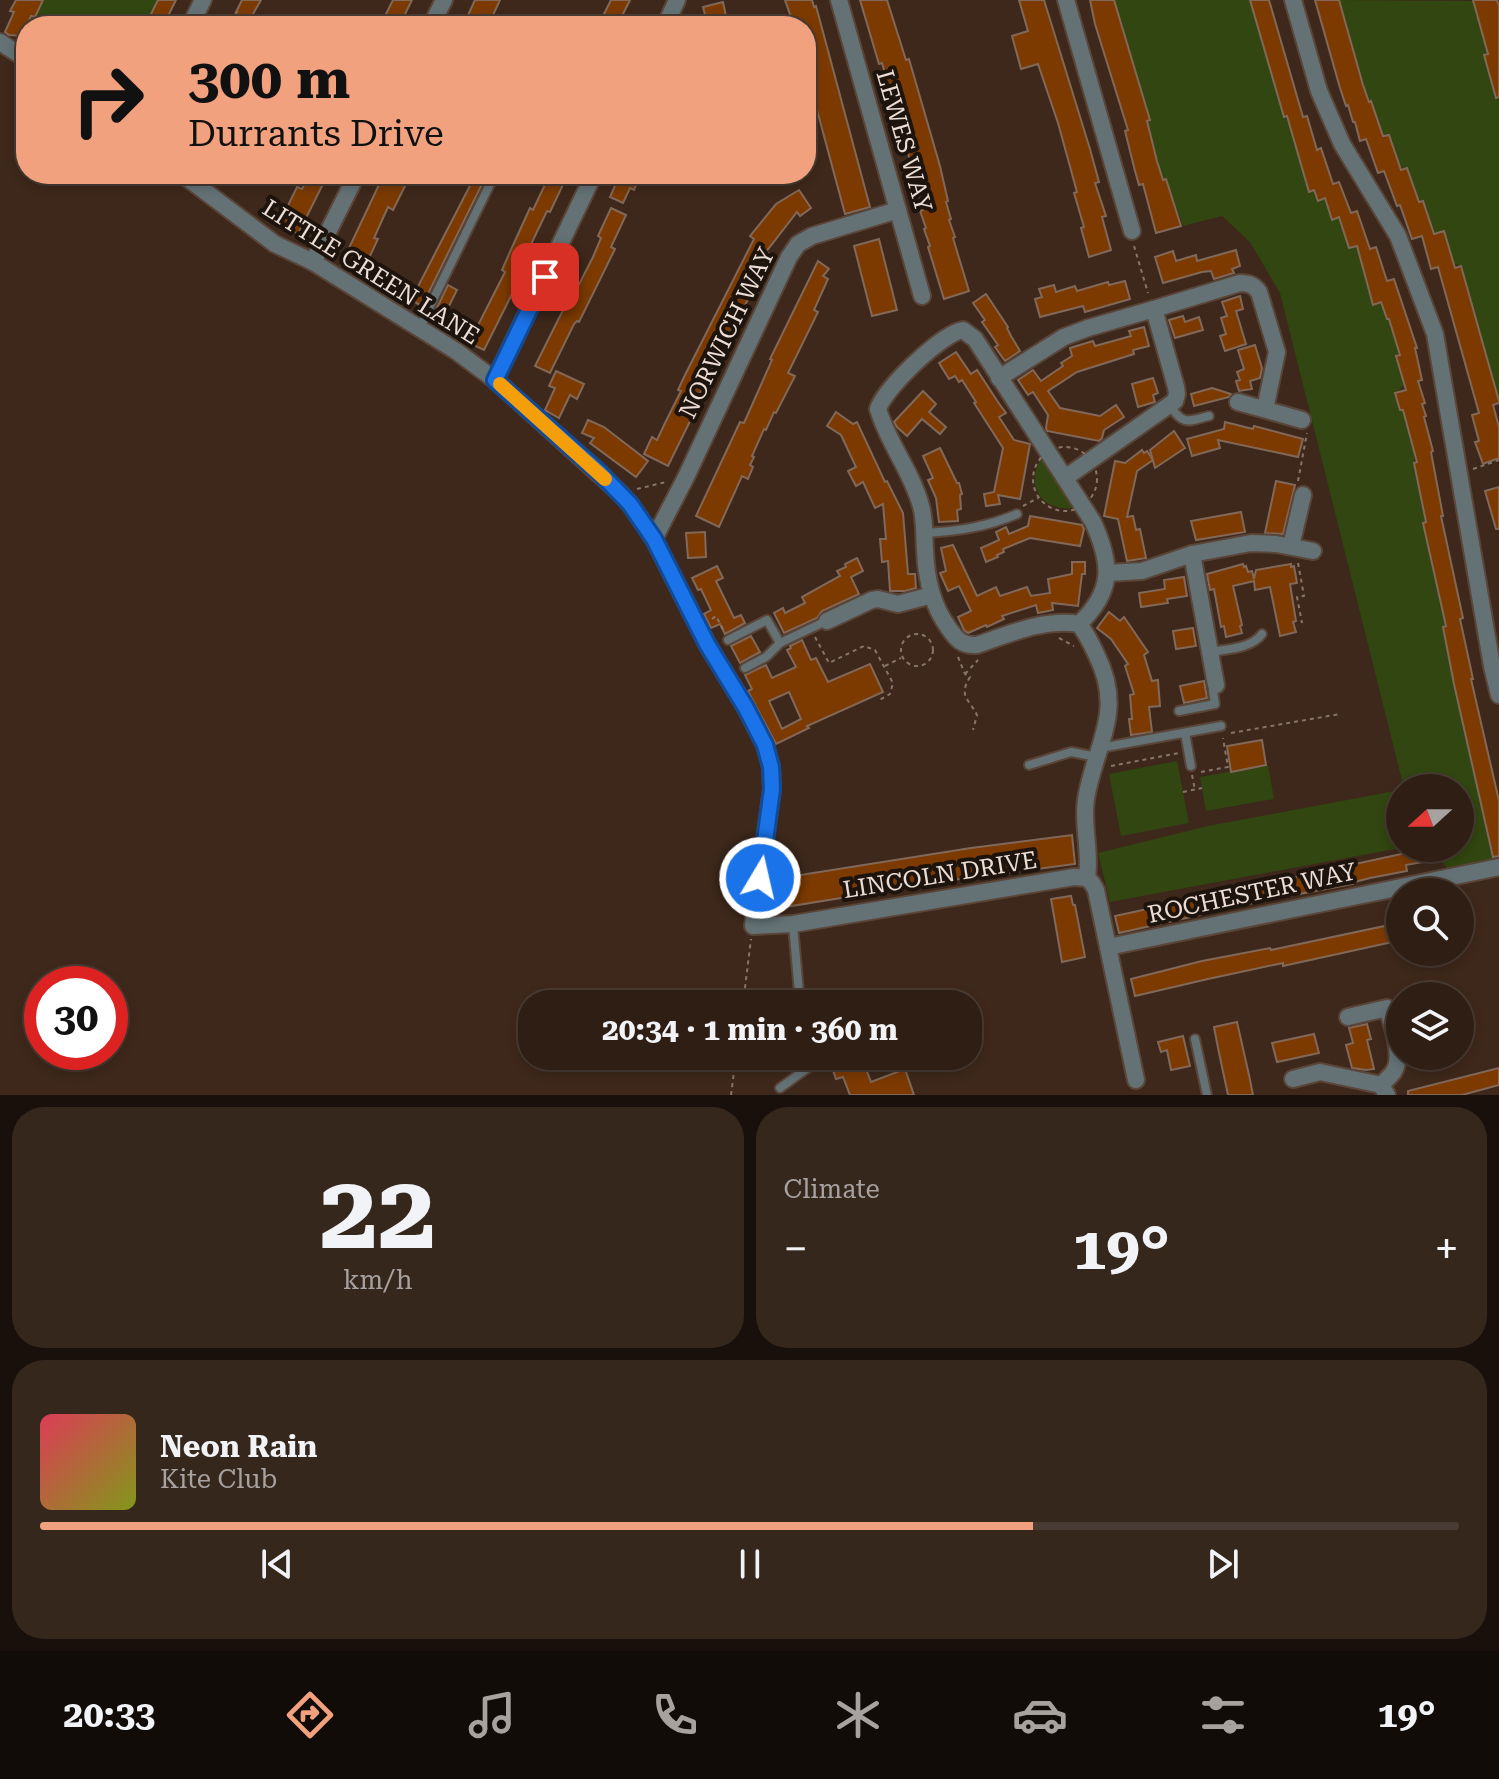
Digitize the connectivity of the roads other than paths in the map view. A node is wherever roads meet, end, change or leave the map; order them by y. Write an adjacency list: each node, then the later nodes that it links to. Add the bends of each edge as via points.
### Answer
1 (839, 0): 8 (street, LEWES WAY)
2 (1066, 0): 9 (street)
3 (1293, 0): 39 (street, via 1319,91 1342,144 1398,236 1435,334)
4 (195, 184): 10 (street, LITTLE GREEN LANE, via 275,244)
5 (352, 184): 10 (street)
6 (490, 184): 13 (lane)
7 (589, 184): 15 (street)
8 (898, 210): 11 (street, LEWES WAY); 25 (street, NORWICH WAY, via 798,244)
9 (1132, 231)
10 (313, 262): 13 (street, LITTLE GREEN LANE)
11 (922, 296)
12 (1154, 309): 14 (street, via 1064,337); 17 (street, via 1176,387); 18 (street, via 1240,283 1255,286 1277,352)
13 (420, 329): 15 (street, LITTLE GREEN LANE)
14 (999, 378): 21 (street); 24 (street, via 975,339 955,331 883,397 878,409 916,492)
15 (495, 380): 25 (street, LITTLE GREEN LANE, via 620,493)
16 (1238, 402): 18 (street)
17 (1170, 406): 19 (lane, via 1182,420); 21 (street)
18 (1265, 409): 20 (street)
19 (1209, 416)
20 (1302, 420)
21 (1065, 478): 29 (street, via 1102,542)
22 (1303, 495): 26 (street)
23 (1017, 514): 24 (lane, via 960,531)
24 (925, 533): 30 (street)
25 (654, 539): 49 (street, LITTLE GREEN LANE, via 765,745 771,767)
26 (1294, 547): 27 (street); 28 (street, via 1251,543)
27 (1313, 551)
28 (1192, 554): 29 (street, via 1142,571); 36 (street)
29 (1107, 573): 32 (street, via 1097,604)
30 (932, 595): 31 (street, via 898,604 872,600); 32 (street, via 961,643 977,645 1023,629)
31 (827, 621): 35 (lane)
32 (1079, 624): 43 (street, via 1109,684 1108,716)
33 (1262, 634): 36 (lane, via 1250,644)
34 (728, 640): 35 (lane, via 767,620)
35 (780, 643): 37 (lane)
36 (1210, 652): 38 (street)
37 (745, 668)
38 (1216, 685): 40 (lane, via 1215,704)
39 (1499, 695)
40 (1179, 711)
41 (1221, 726): 42 (lane)
42 (1185, 733): 43 (lane); 45 (lane)
43 (1097, 758): 44 (lane, via 1071,752); 47 (street, via 1084,819)
44 (1029, 765)
45 (1191, 770)
46 (1499, 867): 50 (street, ROCHESTER WAY)
47 (1087, 878): 48 (street, LINCOLN DRIVE); 50 (street, via 1096,890)
48 (793, 924): 49 (street, LINCOLN DRIVE); 51 (lane)
49 (753, 926)
50 (1108, 947): 56 (street)
51 (799, 990)
52 (1348, 1017): 58 (street, via 1387,1008 1398,1053)
53 (1195, 1039): 59 (lane)
54 (805, 1070): 57 (lane)
55 (1293, 1079): 58 (street, via 1320,1072)
56 (1136, 1080)
57 (780, 1088)
58 (1384, 1090)
59 (1207, 1095)

